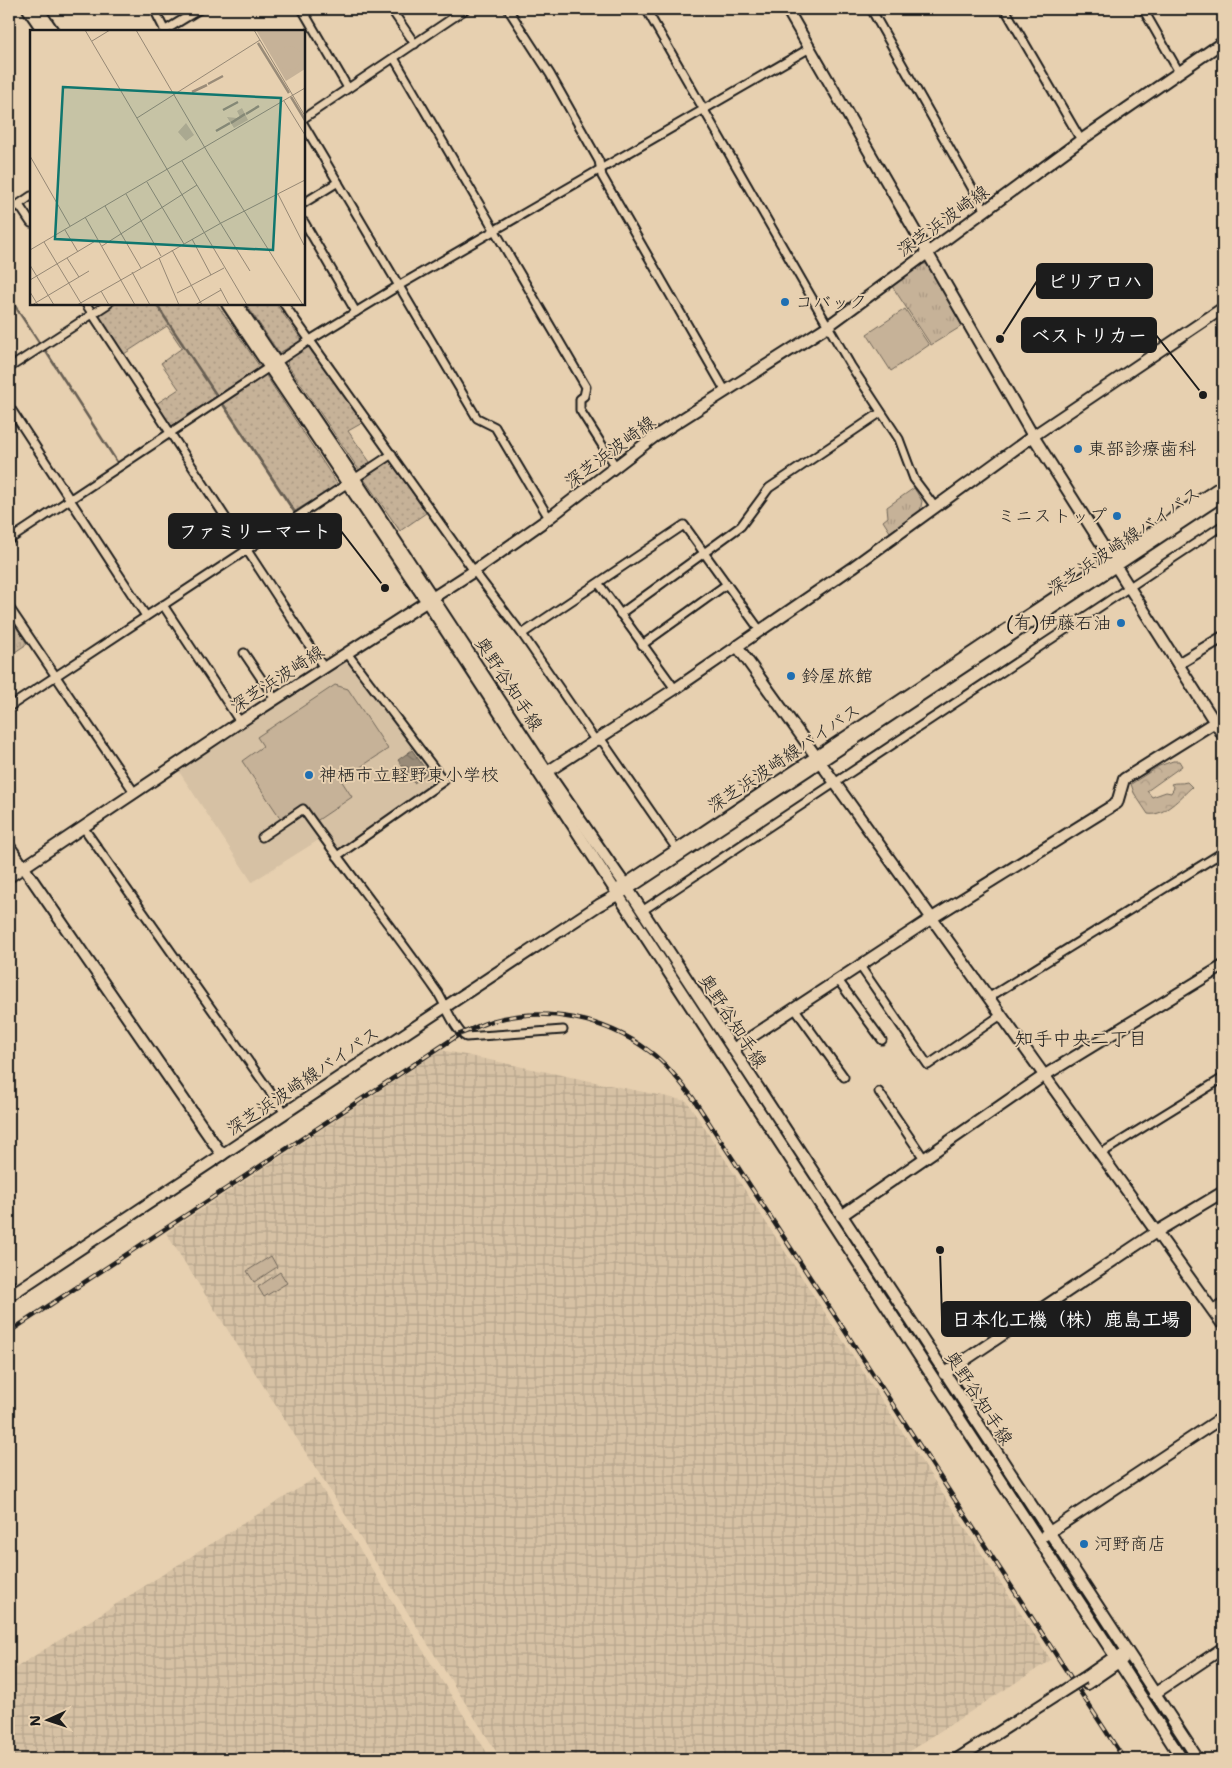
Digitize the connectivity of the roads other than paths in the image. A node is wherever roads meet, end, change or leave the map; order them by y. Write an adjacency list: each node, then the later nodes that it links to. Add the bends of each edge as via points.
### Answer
1 (28, 9): 14 (main road)
2 (38, 9): 15 (main road)
3 (154, 9): 16 (street)
4 (200, 9): 17 (street)
5 (302, 9): 23 (street)
6 (391, 9): 18 (street)
7 (466, 9): 18 (street)
8 (508, 9): 28 (street, via 550,74 599,161)
9 (646, 9): 24 (street)
10 (787, 9): 20 (main road)
11 (872, 9): 33 (street)
12 (1005, 9): 27 (street)
13 (1143, 9): 22 (street)
14 (42, 30)
15 (52, 30)
16 (164, 30)
17 (166, 30)
18 (415, 44): 21 (street)
19 (1222, 45): 22 (main road, 深芝浜波崎線)
20 (810, 48): 24 (street); 38 (main road)
21 (394, 58): 23 (street); 37 (street)
22 (1179, 72): 27 (main road, 深芝浜波崎線)
23 (348, 88): 25 (street)
24 (704, 109): 28 (street); 48 (street)
25 (305, 117)
26 (305, 127): 29 (street)
27 (1081, 140): 33 (main road, 深芝浜波崎線)
28 (600, 169): 37 (street); 52 (street)
29 (338, 182): 31 (street); 39 (street)
30 (30, 197): 32 (street)
31 (305, 201)
32 (19, 205): 34 (street); 35 (street)
33 (985, 210): 38 (main road, 深芝浜波崎線)
34 (9, 212)
35 (30, 221)
36 (305, 224): 46 (street)
37 (496, 230): 39 (street); 58 (street, via 586,387 580,399 580,410)
38 (927, 253): 48 (main road, 深芝浜波崎線); 56 (main road)
39 (400, 285): 46 (street); 64 (street, via 477,418 495,427)
40 (87, 305): 47 (street)
41 (106, 305): 47 (street)
42 (228, 305): 50 (main road, 奥野谷知手線)
43 (238, 305): 50 (main road, 奥野谷知手線)
44 (285, 305): 49 (street)
45 (1223, 309): 56 (main road)
46 (356, 312): 49 (street)
47 (92, 314): 51 (street); 55 (street)
48 (828, 326): 52 (main road, 深芝浜波崎線); 54 (street)
49 (310, 340): 50 (street); 57 (street)
50 (272, 364): 55 (street); 59 (main road, 奥野谷知手線)
51 (9, 368)
52 (726, 392): 58 (main road, 深芝浜波崎線, via 654,437)
53 (9, 406): 62 (street)
54 (880, 412): 63 (street, via 898,439 914,479); 68 (street, via 769,488 741,526)
55 (170, 432): 62 (street); 67 (street)
56 (1033, 436): 63 (main road); 69 (main road)
57 (392, 454): 59 (street); 70 (street)
58 (616, 467): 64 (main road, 深芝浜波崎線)
59 (351, 481): 67 (street); 74 (main road, 奥野谷知手線)
60 (1223, 485): 69 (main road, 深芝浜波崎線バイパス)
61 (1223, 495): 69 (main road, 深芝浜波崎線バイパス)
62 (70, 499): 66 (street); 78 (street)
63 (935, 507): 79 (main road, via 853,567)
64 (549, 518): 70 (main road, 深芝浜波崎線)
65 (1223, 525): 73 (street)
66 (9, 540)
67 (246, 549): 75 (street); 87 (street)
68 (706, 553): 71 (street, via 684,525); 72 (street); 77 (street)
69 (1115, 562): 73 (main road); 96 (main road, 深芝浜波崎線バイパス)
70 (474, 571): 74 (main road, 深芝浜波崎線); 80 (street)
71 (599, 584): 77 (street); 80 (street)
72 (727, 584): 79 (street); 82 (street)
73 (1131, 588): 86 (main road); 98 (street)
74 (430, 600): 85 (main road, 深芝浜波崎線); 97 (main road, 奥野谷知手線); 109 (main road, 奥野谷知手線)
75 (163, 605): 78 (street); 92 (street)
76 (9, 607): 88 (street)
77 (620, 614): 82 (street)
78 (146, 616): 88 (street)
79 (759, 629): 83 (main road)
80 (522, 634): 95 (street)
81 (1223, 637): 86 (main road)
82 (642, 645): 89 (street)
83 (737, 646): 89 (main road); 96 (main road)
84 (244, 653): 90 (street)
85 (346, 653): 87 (main road, 深芝浜波崎線); 105 (street, via 444,781)
86 (1178, 664): 93 (main road)
87 (324, 668): 90 (main road, 深芝浜波崎線)
88 (54, 677): 91 (street); 99 (street)
89 (675, 689): 95 (main road)
90 (275, 699): 92 (main road, 深芝浜波崎線)
91 (9, 707)
92 (240, 722): 99 (main road, 深芝浜波崎線)
93 (1215, 722): 94 (main road); 111 (main road, via 1124,778 1117,803)
94 (1223, 735)
95 (595, 740): 97 (main road); 103 (street, via 603,742)
96 (817, 760): 98 (main road); 103 (main road, 深芝浜波崎線バイパス); 108 (main road, 深芝浜波崎線バイパス)
97 (547, 772): 108 (main road, 奥野谷知手線)
98 (836, 784): 110 (street); 111 (main road)
99 (134, 792): 100 (main road, 深芝浜波崎線)
100 (83, 827): 106 (main road, 深芝浜波崎線); 126 (street)
101 (262, 837): 105 (street, via 303,809)
102 (9, 846): 106 (main road)
103 (676, 848): 108 (main road, 深芝浜波崎線バイパス)
104 (1223, 852): 115 (street)
105 (337, 856): 116 (street, via 410,952)
106 (22, 868): 107 (main road, 深芝浜波崎線); 128 (main road)
107 (9, 877)
108 (626, 886): 109 (main road, 深芝浜波崎線バイパス); 110 (main road, 奥野谷知手線)
109 (616, 894): 116 (main road, 深芝浜波崎線バイパス); 140 (main road, 奥野谷知手線)
110 (642, 911): 121 (main road, 奥野谷知手線)
111 (932, 918): 112 (main road); 115 (main road)
112 (860, 966): 114 (main road); 118 (street, via 928,1064)
113 (1223, 966): 122 (main road)
114 (838, 980): 117 (main road); 120 (street)
115 (988, 998): 118 (main road)
116 (446, 1006): 119 (street, via 460,1034 466,1037); 126 (main road, 深芝浜波崎線バイパス)
117 (795, 1008): 121 (main road); 123 (street)
118 (1001, 1015): 122 (main road)
119 (564, 1030)
120 (882, 1040)
121 (733, 1049): 131 (main road, 奥野谷知手線)
122 (1044, 1075): 127 (main road); 129 (main road)
123 (844, 1077)
124 (1223, 1078): 127 (street)
125 (879, 1092): 129 (street)
126 (284, 1113): 128 (main road, 深芝浜波崎線バイパス)
127 (1100, 1154): 132 (main road)
128 (222, 1155): 133 (main road, 深芝浜波崎線バイパス)
129 (923, 1157): 131 (main road)
130 (1223, 1192): 132 (main road)
131 (841, 1216): 137 (main road, 奥野谷知手線)
132 (1156, 1232): 135 (main road); 137 (main road)
133 (11, 1290)
134 (1223, 1303): 135 (street)
135 (1212, 1310): 136 (main road)
136 (1223, 1325)
137 (944, 1374): 139 (main road, 奥野谷知手線)
138 (1222, 1422): 139 (main road)
139 (1049, 1532): 140 (main road); 142 (main road, 奥野谷知手線)
140 (1039, 1538): 143 (main road, 奥野谷知手線)
141 (1223, 1648): 145 (main road)
142 (1127, 1654): 143 (main road); 145 (main road, 奥野谷知手線)
143 (1116, 1661): 144 (main road); 148 (main road, 奥野谷知手線)
144 (1073, 1689): 146 (main road); 147 (main road)
145 (1154, 1694): 149 (main road, 奥野谷知手線)
146 (957, 1759)
147 (966, 1759)
148 (1182, 1759)
149 (1198, 1759)

